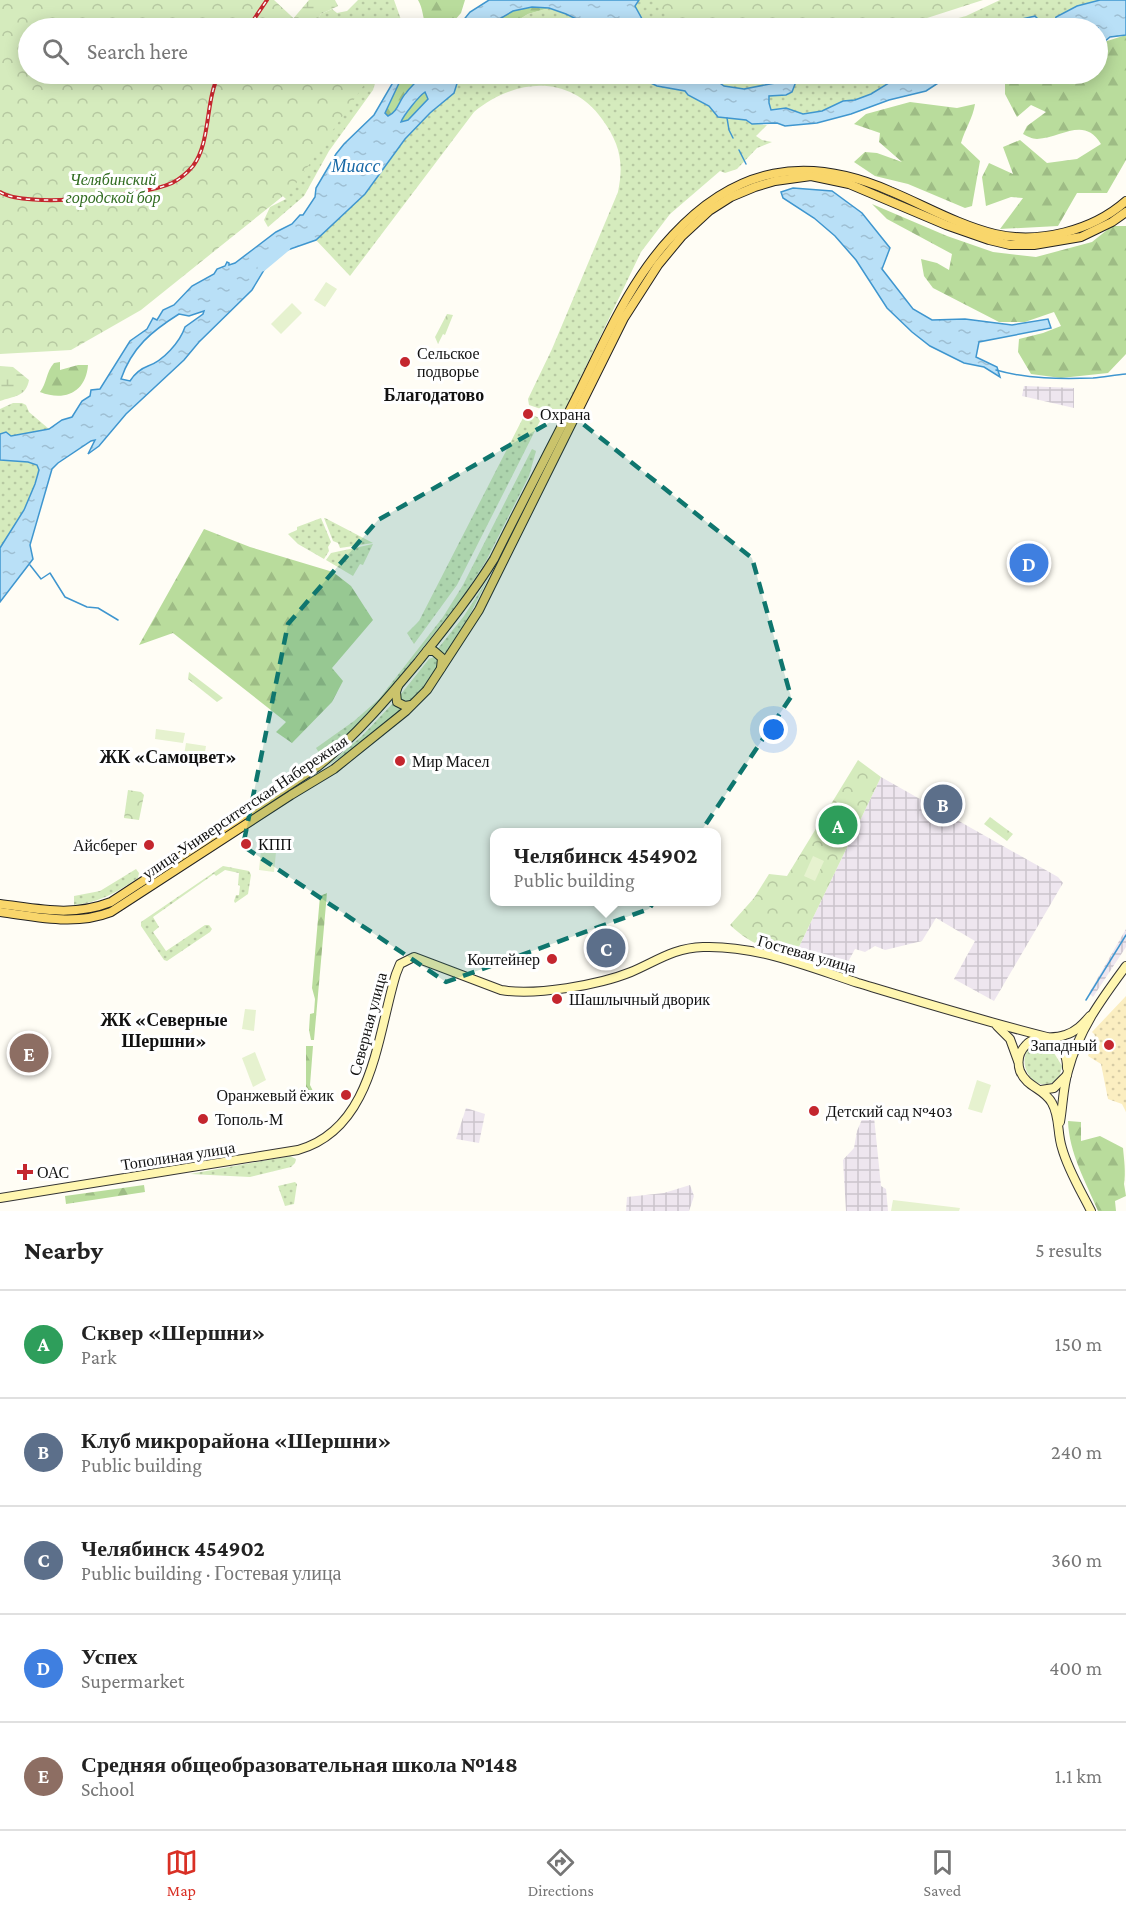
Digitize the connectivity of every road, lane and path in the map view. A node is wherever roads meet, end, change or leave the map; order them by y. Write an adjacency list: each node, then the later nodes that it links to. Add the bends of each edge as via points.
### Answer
1 (1126, 201): 3 (main road, улица Университетская Набережная, via 1105,217 1076,229 1012,237 951,218 862,179 830,172 808,169 767,175 727,191 672,235 636,283 494,559)
2 (1126, 212): 4 (main road, улица Университетская Набережная, via 1081,237 1010,245 946,225 849,184 811,176 755,187 709,211 658,265 624,318 479,610)
3 (427, 651): 4 (main road, via 442,658); 5 (main road, улица Университетская Набережная)
4 (440, 672): 6 (main road, улица Университетская Набережная)
5 (400, 683): 6 (main road, via 397,702); 9 (main road, улица Университетская Набережная, via 317,768 123,896)
6 (412, 705): 9 (main road, улица Университетская Набережная, via 334,769 124,906 111,912)
7 (0, 904): 9 (main road, улица Университетская Набережная)
8 (0, 912): 9 (main road, улица Университетская Набережная, via 58,920)
9 (87, 914)
10 (406, 959): 13 (main road, Гостевая улица, via 427,960 511,992 592,983 631,972 671,952 724,948 766,954); 19 (main road, Северная улица, via 399,964 363,1091 335,1130)
11 (1126, 966): 12 (main road)
12 (1090, 1016): 14 (main road, via 1067,1035); 16 (main road)
13 (993, 1023): 14 (main road, Гостевая улица); 15 (main road, via 1010,1039)
14 (1049, 1038): 15 (main road, via 1028,1042); 16 (main road, via 1064,1051)
15 (1018, 1062): 17 (main road, via 1026,1081)
16 (1067, 1074): 17 (main road, via 1054,1088); 18 (main road)
17 (1041, 1090): 18 (main road, via 1053,1104)
18 (1059, 1125): 21 (main road, via 1062,1149)
19 (308, 1147): 20 (main road, Тополиная улица)
20 (0, 1198)
21 (1091, 1211)

